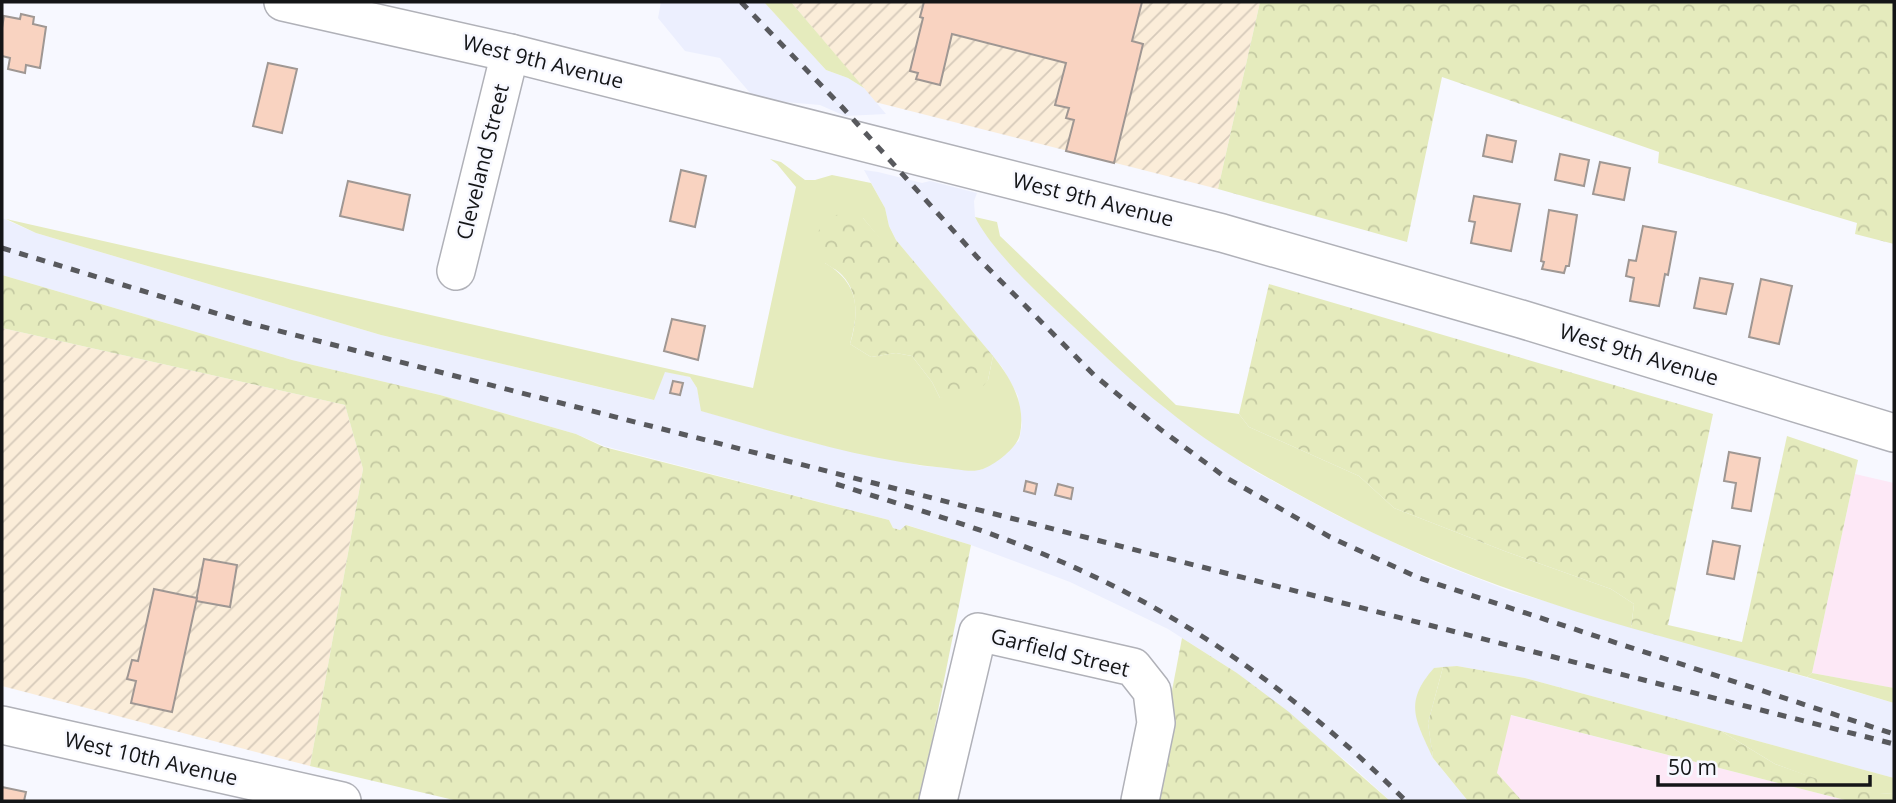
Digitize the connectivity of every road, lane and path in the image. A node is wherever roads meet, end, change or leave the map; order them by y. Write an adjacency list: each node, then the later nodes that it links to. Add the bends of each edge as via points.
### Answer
1 (283, 2): 2 (street, West 9th Avenue)
2 (510, 53): 3 (street, Cleveland Street); 4 (street, West 9th Avenue, via 1222,233)
3 (456, 271)
4 (1894, 433)
5 (2, 725): 6 (street, West 10th Avenue)
6 (342, 801)
7 (939, 801): 8 (street, Garfield Street, via 978,632 1133,667 1152,691 1156,723)
8 (1140, 801)

